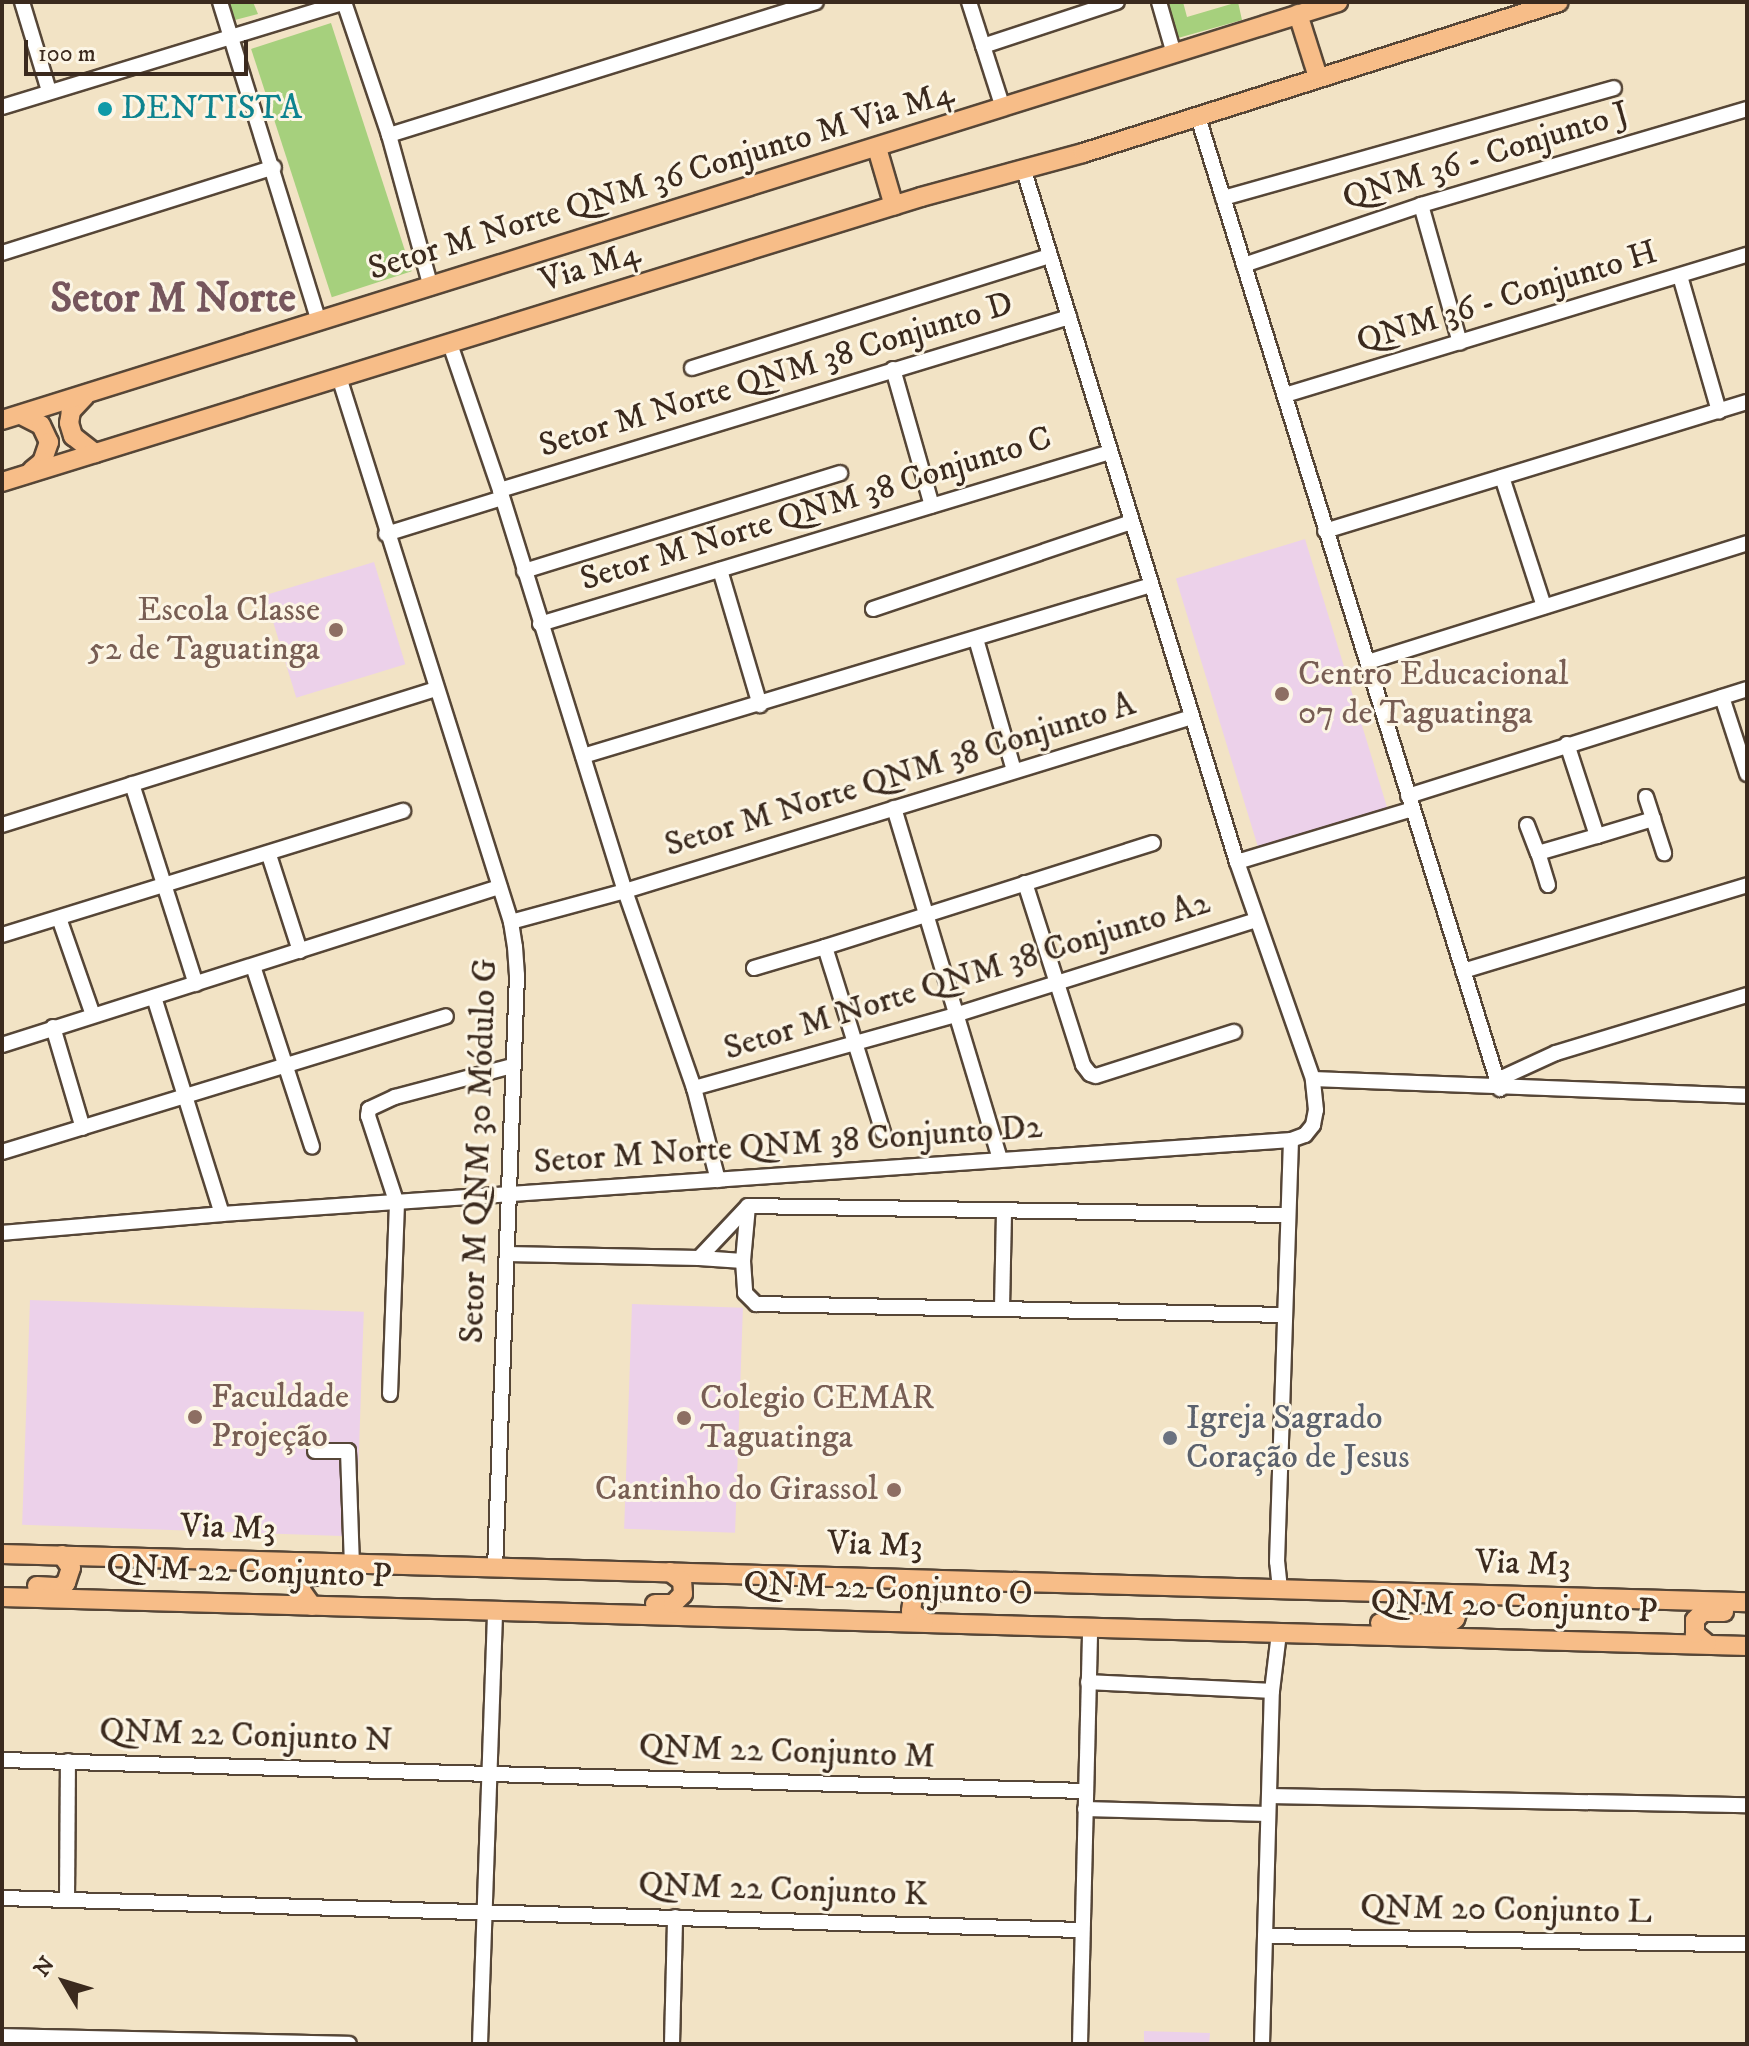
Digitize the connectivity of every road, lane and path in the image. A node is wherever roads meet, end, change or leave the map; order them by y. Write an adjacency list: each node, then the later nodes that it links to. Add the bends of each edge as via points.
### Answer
1 (22, 2): 17 (street)
2 (220, 2): 12 (street)
3 (344, 2): 12 (street); 22 (street)
4 (816, 2): 10 (street)
5 (969, 2): 13 (street)
6 (1117, 2): 13 (street)
7 (1159, 2): 14 (street)
8 (1338, 2): 11 (main road, Setor M Norte QNM 36 Conjunto M Via M4)
9 (1559, 2): 15 (main road, Via M4)
10 (779, 8): 22 (street)
11 (1298, 14): 14 (main road, Setor M Norte QNM 36 Conjunto M Via M4); 15 (main road)
12 (230, 35): 17 (street); 24 (street)
13 (983, 46): 19 (street)
14 (1174, 54): 19 (main road, Setor M Norte QNM 36 Conjunto M Via M4)
15 (1318, 77): 21 (main road, Via M4)
16 (1614, 88): 26 (street)
17 (49, 91): 18 (street)
18 (2, 107)
19 (1003, 108): 23 (main road, Setor M Norte QNM 36 Conjunto M Via M4)
20 (1747, 109): 27 (street, QNM 36 - Conjunto J)
21 (1198, 117): 25 (main road, Via M4); 26 (street)
22 (389, 135): 34 (street)
23 (877, 148): 28 (main road); 34 (main road, Setor M Norte QNM 36 Conjunto M Via M4)
24 (274, 167): 29 (street); 36 (street)
25 (1024, 171): 28 (main road, Via M4); 31 (street)
26 (1223, 198): 32 (street)
27 (1421, 205): 32 (street, QNM 36 - Conjunto J); 37 (street)
28 (894, 206): 38 (main road, Via M4)
29 (2, 253)
30 (1747, 255): 33 (street, QNM 36 - Conjunto H)
31 (1050, 256): 35 (street); 39 (street)
32 (1244, 265): 43 (street)
33 (1680, 276): 37 (street, QNM 36 - Conjunto H); 45 (street)
34 (431, 287): 36 (main road, Setor M Norte QNM 36 Conjunto M Via M4)
35 (1069, 317): 40 (street, Setor M Norte QNM 38 Conjunto D); 48 (street)
36 (319, 321): 42 (main road, Setor M Norte QNM 36 Conjunto M Via M4)
37 (1460, 343): 43 (street, QNM 36 - Conjunto H)
38 (450, 344): 41 (main road, Via M4); 54 (street)
39 (692, 368)
40 (893, 369): 54 (street, Setor M Norte QNM 38 Conjunto D); 55 (street)
41 (339, 377): 49 (main road, Via M4); 58 (street, Setor M QNM 30 Módulo G)
42 (91, 392): 46 (main road, Setor M Norte QNM 36 Conjunto M Via M4); 49 (main road, via 71,411 69,423 73,436)
43 (1285, 395): 57 (street)
44 (1747, 402): 45 (street)
45 (1719, 411): 52 (street)
46 (21, 415): 47 (main road, Setor M Norte QNM 36 Conjunto M Via M4); 51 (main road, via 41,425 49,442 42,462)
47 (2, 420)
48 (1110, 452): 55 (street, Setor M Norte QNM 38 Conjunto C); 56 (street)
49 (95, 453): 51 (main road, Via M4)
50 (840, 473): 61 (street)
51 (27, 474): 53 (main road, Via M4)
52 (1502, 477): 57 (street); 63 (street)
53 (2, 482)
54 (501, 494): 58 (street, Setor M Norte QNM 38 Conjunto D); 61 (street)
55 (932, 506): 60 (street, Setor M Norte QNM 38 Conjunto C)
56 (1132, 522): 62 (street); 64 (street)
57 (1325, 531): 67 (street)
58 (386, 534): 68 (street, Setor M QNM 30 Módulo G)
59 (1747, 543): 63 (street)
60 (720, 570): 65 (street, Setor M Norte QNM 38 Conjunto C); 71 (street)
61 (524, 571): 65 (street)
62 (1151, 585): 66 (street); 72 (street)
63 (1544, 606): 67 (street)
64 (873, 609)
65 (540, 624): 74 (street)
66 (976, 639): 71 (street); 75 (street)
67 (1368, 662): 79 (street)
68 (435, 689): 77 (street); 95 (street, Setor M QNM 30 Módulo G)
69 (1747, 689): 70 (street)
70 (1722, 697): 73 (street); 76 (street)
71 (760, 705): 74 (street)
72 (1192, 717): 75 (street, Setor M Norte QNM 38 Conjunto A); 90 (street)
73 (1567, 744): 79 (street); 85 (street)
74 (583, 756): 96 (street)
75 (1014, 771): 80 (street, Setor M Norte QNM 38 Conjunto A)
76 (1747, 774)
77 (132, 784): 83 (street); 94 (street)
78 (1646, 797): 82 (street)
79 (1410, 803): 90 (street); 106 (street)
80 (894, 808): 96 (street, Setor M Norte QNM 38 Conjunto A); 97 (street)
81 (403, 811): 89 (street)
82 (1653, 819): 85 (street); 88 (street)
83 (2, 825)
84 (1527, 825): 87 (street)
85 (1597, 836): 87 (street)
86 (1153, 843): 91 (street)
87 (1538, 853): 92 (street)
88 (1664, 853)
89 (269, 855): 94 (street); 103 (street)
90 (1237, 862): 99 (street)
91 (1025, 883): 97 (street); 107 (street)
92 (1548, 885)
93 (1747, 885): 106 (street)
94 (163, 887): 98 (street); 108 (street)
95 (499, 887): 100 (street, Setor M QNM 30 Módulo G); 103 (street)
96 (625, 891): 100 (street, Setor M Norte QNM 38 Conjunto A); 122 (street)
97 (926, 915): 102 (street); 112 (street)
98 (59, 918): 101 (street); 111 (street)
99 (1256, 920): 107 (street, Setor M Norte QNM 38 Conjunto A2); 120 (street)
100 (511, 922): 119 (street, Setor M QNM 30 Módulo G, via 517,975)
101 (2, 935)
102 (825, 947): 105 (street); 116 (street)
103 (300, 951): 104 (street)
104 (253, 966): 108 (street); 118 (street)
105 (754, 968)
106 (1463, 971): 121 (street)
107 (1059, 983): 112 (street, Setor M Norte QNM 38 Conjunto A2); 115 (street, via 1083,1065 1096,1076)
108 (196, 984): 110 (street)
109 (1747, 995): 121 (street, via 1556,1053)
110 (154, 997): 111 (street); 123 (street)
111 (93, 1015): 114 (street)
112 (955, 1015): 116 (street, Setor M Norte QNM 38 Conjunto A2); 130 (street)
113 (446, 1016): 118 (street)
114 (53, 1027): 117 (street); 125 (street)
115 (1234, 1032)
116 (856, 1044): 122 (street, Setor M Norte QNM 38 Conjunto A2); 126 (street)
117 (2, 1045)
118 (286, 1065): 123 (street); 128 (street)
119 (512, 1066): 132 (street, Setor M QNM 30 Módulo G); 133 (street, via 395,1097 369,1109)
120 (1313, 1079): 121 (street); 127 (street, via 1313,1125)
121 (1498, 1084): 124 (street)
122 (694, 1088): 131 (street)
123 (185, 1096): 125 (street); 136 (street)
124 (1747, 1096)
125 (83, 1128): 129 (street)
126 (883, 1132)
127 (1291, 1140): 130 (street, Setor M Norte QNM 38 Conjunto D2); 137 (street)
128 (312, 1147)
129 (2, 1152)
130 (1000, 1159): 131 (street, Setor M Norte QNM 38 Conjunto D2)
131 (718, 1180): 132 (street, Setor M Norte QNM 38 Conjunto D2)
132 (509, 1195): 133 (street, Setor M Norte QNM 38 Conjunto D2); 139 (street, Setor M QNM 30 Módulo G)
133 (397, 1204): 136 (street, Setor M Norte QNM 38 Conjunto D2); 144 (street)
134 (748, 1206): 135 (street); 140 (street); 141 (street)
135 (1004, 1213): 137 (street); 142 (street)
136 (222, 1214): 138 (street, Setor M Norte QNM 38 Conjunto D2)
137 (1287, 1215): 143 (street)
138 (2, 1233)
139 (507, 1254): 140 (street); 150 (street, Setor M QNM 30 Módulo G)
140 (699, 1258): 141 (street)
141 (743, 1261): 142 (street, via 745,1293 756,1304)
142 (1002, 1308): 143 (street)
143 (1285, 1315): 154 (street)
144 (390, 1394)
145 (315, 1451): 148 (street, via 348,1451)
146 (2, 1554): 147 (main road, Via M3)
147 (62, 1555): 148 (main road, Via M3); 153 (main road, via 71,1568 63,1585)
148 (352, 1564): 149 (main road, Via M3)
149 (447, 1567): 150 (main road, Via M3); 158 (main road, via 390,1575 310,1574 299,1586)
150 (495, 1568): 151 (main road, Via M3)
151 (670, 1572): 152 (main road, Via M3); 159 (main road, via 684,1589 673,1604 592,1604)
152 (1041, 1582): 154 (main road, Via M3); 162 (main road, via 995,1592 921,1590 910,1605)
153 (2, 1585)
154 (1280, 1589): 155 (main road, Via M3)
155 (1446, 1594): 157 (main road, Via M3); 165 (main road, via 1459,1608 1448,1624 1372,1623)
156 (2, 1597): 158 (main road, QNM 22 Conjunto P)
157 (1747, 1602)
158 (312, 1606): 160 (main road, QNM 22 Conjunto P)
159 (533, 1611): 160 (main road, QNM 22 Conjunto O); 162 (main road, QNM 22 Conjunto O)
160 (495, 1612): 172 (street)
161 (1747, 1612): 166 (main road, via 1698,1615 1694,1631)
162 (924, 1622): 163 (main road, QNM 22 Conjunto O)
163 (1090, 1628): 164 (main road, QNM 22 Conjunto O); 168 (street)
164 (1279, 1633): 165 (main road, QNM 20 Conjunto P); 169 (street)
165 (1315, 1633): 166 (main road, QNM 20 Conjunto P)
166 (1707, 1644): 167 (main road, QNM 20 Conjunto P)
167 (1747, 1646)
168 (1088, 1682): 169 (street); 173 (street)
169 (1272, 1691): 174 (street)
170 (2, 1760): 171 (street, QNM 22 Conjunto N)
171 (68, 1761): 172 (street, QNM 22 Conjunto N); 179 (street)
172 (488, 1773): 173 (street, QNM 22 Conjunto M); 180 (street)
173 (1085, 1791): 176 (street)
174 (1269, 1796): 175 (street); 177 (street)
175 (1747, 1805)
176 (1085, 1809): 177 (street); 182 (street)
177 (1268, 1814): 183 (street)
178 (2, 1898): 179 (street, QNM 22 Conjunto K)
179 (67, 1900): 180 (street, QNM 22 Conjunto K)
180 (483, 1911): 181 (street, QNM 22 Conjunto K); 187 (street)
181 (675, 1917): 182 (street, QNM 22 Conjunto K); 188 (street)
182 (1081, 1930): 189 (street)
183 (1265, 1936): 184 (street, QNM 20 Conjunto L); 190 (street)
184 (1747, 1944)
185 (2, 2036): 186 (street)
186 (349, 2044)
187 (480, 2044)
188 (672, 2044)
189 (1080, 2044)
190 (1262, 2044)

